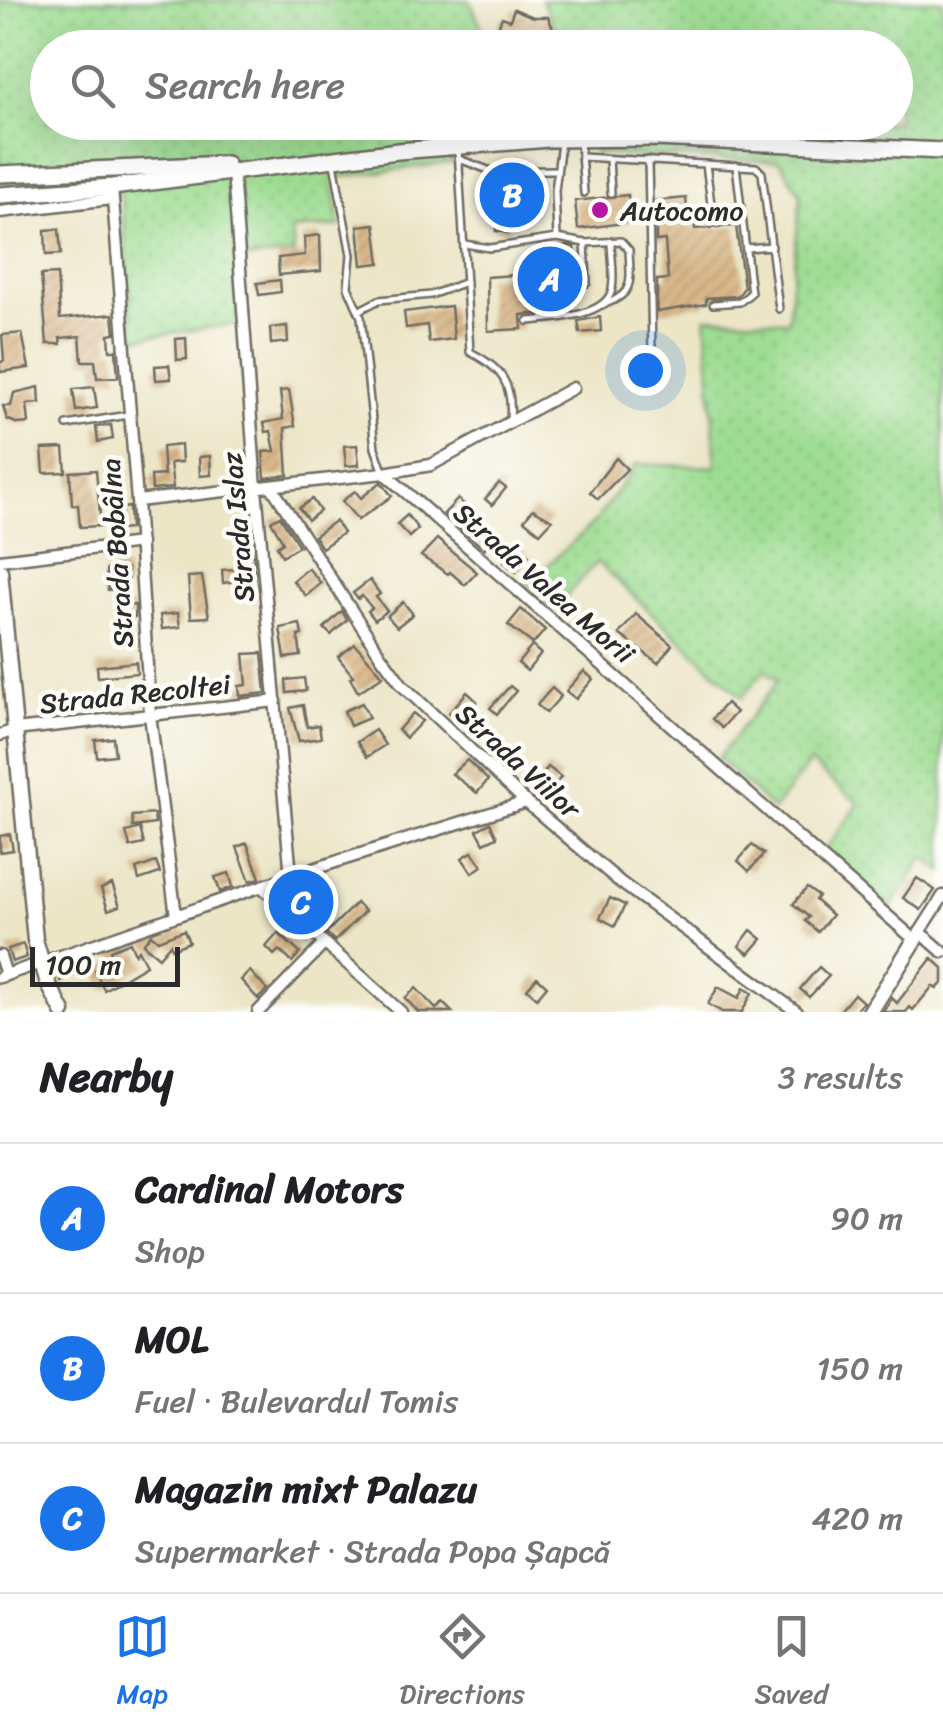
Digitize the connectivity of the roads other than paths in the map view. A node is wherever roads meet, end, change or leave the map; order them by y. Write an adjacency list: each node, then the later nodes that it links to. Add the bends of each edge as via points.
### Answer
1 (435, 140): 18 (main road, via 235,164)
2 (553, 140): 8 (main road)
3 (561, 140): 16 (lane)
4 (580, 140): 10 (lane)
5 (696, 140): 9 (main road)
6 (895, 140): 7 (main road)
7 (943, 142)
8 (458, 152): 12 (main road); 16 (lane, via 491,170); 28 (lane)
9 (943, 152)
10 (582, 158): 11 (lane); 20 (lane)
11 (610, 159): 13 (lane); 21 (lane)
12 (334, 160): 17 (main road); 35 (lane, via 351,255 348,287)
13 (648, 160): 14 (lane); 38 (lane)
14 (706, 164): 15 (lane); 24 (lane)
15 (736, 165): 29 (lane, via 762,173); 30 (lane)
16 (557, 170): 25 (lane)
17 (234, 172): 19 (main road); 45 (street, Strada Islaz)
18 (0, 174)
19 (112, 193): 22 (main road); 23 (street); 40 (street, Strada Bobâlna)
20 (584, 193)
21 (611, 193)
22 (0, 195)
23 (0, 212)
24 (713, 220)
25 (557, 238): 27 (lane); 28 (lane, via 490,248)
26 (610, 241): 27 (lane); 33 (lane, via 612,290); 33 (lane, via 626,244 630,281 623,297)
27 (585, 243): 32 (lane)
28 (464, 244): 31 (lane)
29 (772, 246): 30 (lane); 36 (lane)
30 (746, 248): 34 (lane, via 750,297)
31 (466, 282): 35 (lane); 41 (lane, via 470,352 504,378 512,396)
32 (586, 283)
33 (602, 304): 37 (lane, via 574,316)
34 (713, 304)
35 (359, 310): 43 (lane, via 374,448)
36 (779, 310)
37 (528, 321)
38 (652, 350)
39 (573, 388): 41 (street)
40 (130, 414): 42 (lane); 46 (street, Strada Bobâlna)
41 (510, 423): 43 (street, via 430,464)
42 (67, 425)
43 (384, 473): 44 (street); 58 (street, Strada Valea Morii)
44 (271, 486): 45 (street); 53 (street, Strada Viilor, via 404,686)
45 (256, 488): 46 (street); 50 (street, Strada Islaz)
46 (137, 501): 47 (street, Strada Bobâlna)
47 (140, 544): 48 (street); 51 (street, Strada Bobâlna)
48 (0, 560)
49 (0, 571): 52 (street)
50 (276, 701): 51 (street, Strada Recoltei); 54 (street, Strada Islaz)
51 (150, 714): 52 (street, Strada Recoltei); 57 (street, Strada Bobâlna)
52 (8, 732): 62 (street)
53 (526, 802): 54 (street); 67 (street, Strada Viilor, via 620,882)
54 (291, 876): 55 (street)
55 (262, 886): 57 (street); 59 (street)
56 (943, 896): 58 (street)
57 (176, 916): 62 (street)
58 (917, 936): 60 (street, Strada Valea Morii); 68 (street)
59 (323, 945): 65 (street); 66 (street)
60 (943, 952)
61 (0, 956): 63 (street)
62 (41, 963): 63 (street); 64 (street)
63 (3, 976)
64 (63, 1012)
65 (258, 1012)
66 (400, 1012)
67 (796, 1012)
68 (870, 1012)

